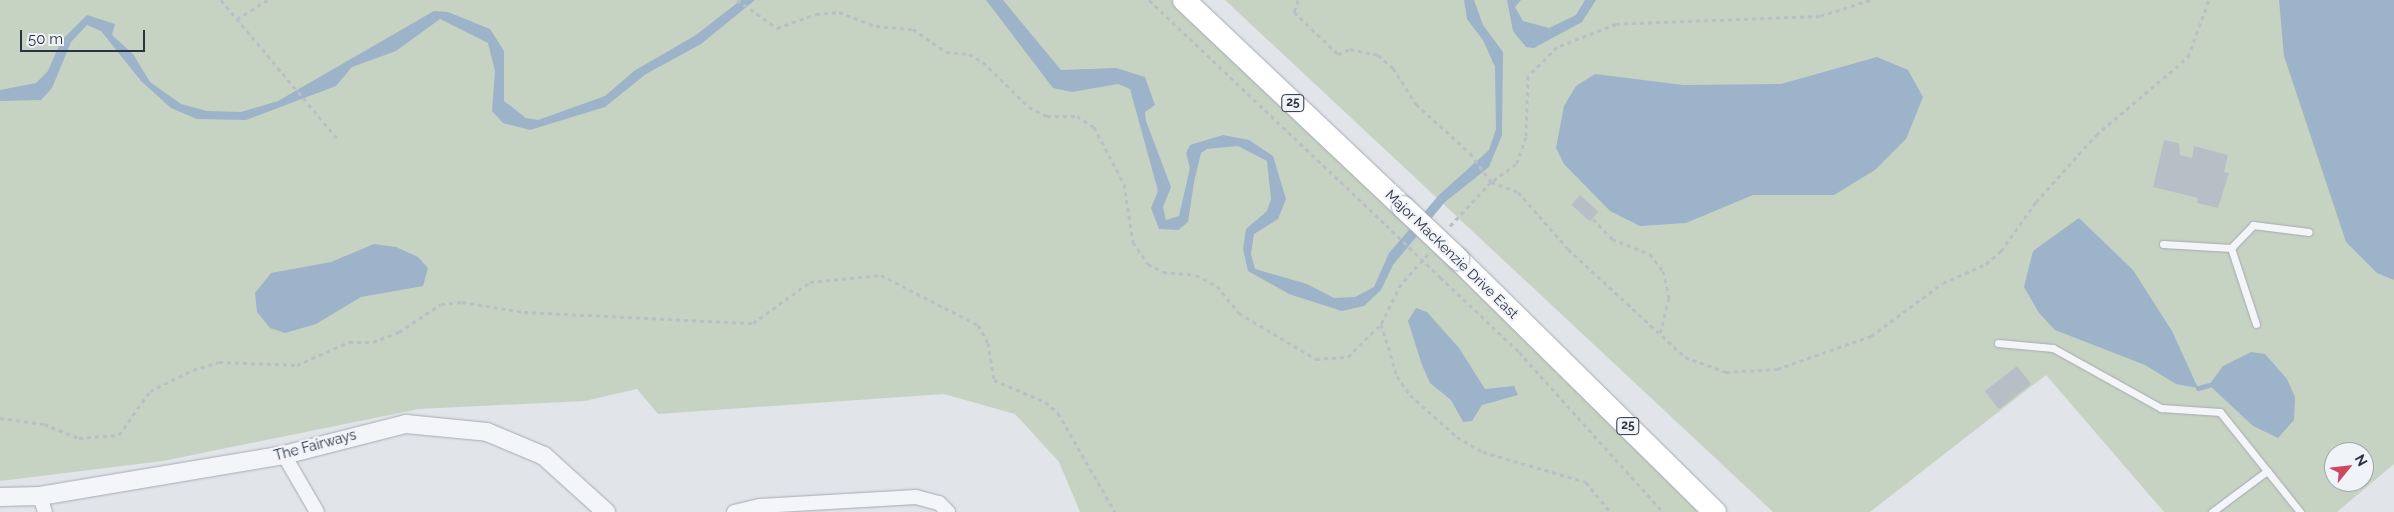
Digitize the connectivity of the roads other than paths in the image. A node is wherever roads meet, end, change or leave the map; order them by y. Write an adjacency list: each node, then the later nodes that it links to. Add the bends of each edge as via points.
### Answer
1 (1184, 0): 16 (main road, Major MacKenzie Drive East / 25, bridge, via 1458,259)
2 (2309, 232): 4 (lane, via 2253,225)
3 (2163, 244): 4 (lane)
4 (2231, 248): 5 (lane)
5 (2256, 324)
6 (1998, 344): 8 (lane, via 2053,348 2161,408 2220,412)
7 (284, 455): 10 (street, The Fairways); 12 (street); 13 (street, The Fairways, via 406,424 486,432 544,456)
8 (2267, 471): 17 (lane); 18 (lane)
9 (0, 497): 10 (street, The Fairways)
10 (42, 504)
11 (749, 510): 14 (street); 15 (street, via 916,497 939,503)
12 (317, 512)
13 (606, 512)
14 (734, 512)
15 (948, 512)
16 (1716, 512)
17 (2212, 512)
18 (2300, 512)

